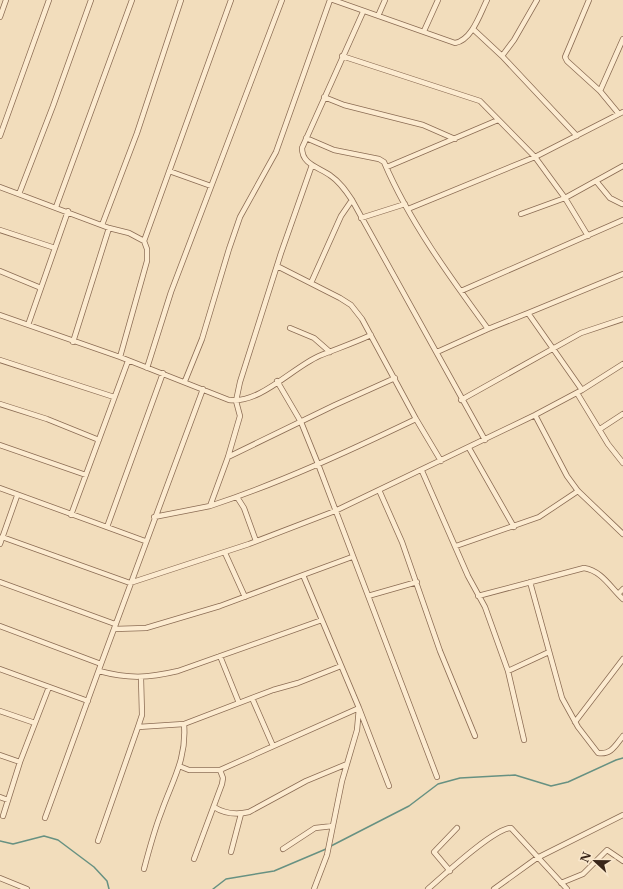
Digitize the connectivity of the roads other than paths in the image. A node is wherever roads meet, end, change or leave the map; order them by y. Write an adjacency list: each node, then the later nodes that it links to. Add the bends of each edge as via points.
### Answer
1 (6, 0): 16 (street)
2 (49, 0): 26 (street)
3 (90, 0): 38 (street)
4 (132, 0): 43 (street)
5 (181, 0): 49 (street, via 137,133)
6 (231, 0): 34 (street)
7 (282, 0): 36 (street)
8 (332, 0): 14 (street); 80 (street, via 276,152 240,216 202,339)
9 (385, 0): 15 (street)
10 (438, 0): 18 (street)
11 (487, 0): 17 (street)
12 (537, 0): 21 (street)
13 (589, 0): 22 (street, via 566,57 567,61)
14 (363, 12): 15 (street); 20 (street)
15 (378, 16): 18 (street)
16 (0, 17)
17 (473, 29): 18 (street, via 460,42 455,43); 21 (street)
18 (424, 31)
19 (623, 39): 22 (street)
20 (342, 56): 23 (street); 25 (street, via 480,101)
21 (502, 56): 27 (street)
22 (600, 91): 24 (street)
23 (324, 97): 28 (street); 29 (street, via 344,105 423,125)
24 (621, 113): 27 (street)
25 (498, 120): 29 (street); 30 (street)
26 (0, 136)
27 (577, 136): 30 (street)
28 (306, 138): 31 (street, via 302,154); 33 (street, via 334,150 379,159)
29 (455, 139): 33 (street)
30 (536, 157): 39 (street); 44 (street)
31 (312, 165): 40 (street, via 331,175); 55 (street)
32 (623, 166): 35 (street)
33 (387, 167): 41 (street)
34 (169, 171): 36 (street); 53 (street)
35 (596, 181): 39 (street); 42 (street, via 610,198)
36 (211, 186): 76 (street)
37 (0, 187): 38 (street)
38 (19, 194): 43 (street)
39 (565, 198): 46 (street); 52 (street)
40 (352, 200): 47 (street); 58 (street, via 340,216)
41 (405, 204): 44 (street); 47 (street)
42 (622, 204)
43 (56, 207): 45 (street)
44 (408, 209): 60 (street)
45 (68, 211): 49 (street); 54 (street)
46 (521, 214)
47 (361, 218): 71 (street)
48 (623, 220): 52 (street)
49 (102, 225): 50 (street)
50 (109, 228): 53 (street, via 129,233); 68 (street)
51 (0, 230): 54 (street)
52 (588, 236): 60 (street)
53 (144, 241): 72 (street, via 147,261)
54 (55, 248): 59 (street)
55 (277, 266): 58 (street); 86 (street)
56 (0, 271): 59 (street)
57 (623, 274): 61 (street)
58 (311, 283): 67 (street, via 351,305)
59 (41, 288): 64 (street)
60 (461, 291): 66 (street)
61 (528, 313): 66 (street); 69 (street)
62 (0, 315): 64 (street)
63 (623, 319): 69 (street, via 582,333)
64 (28, 325): 68 (street)
65 (290, 328): 70 (street, via 314,338)
66 (488, 328): 71 (street)
67 (371, 335): 70 (street); 78 (street)
68 (72, 342): 72 (street)
69 (552, 349): 82 (street); 85 (street)
70 (330, 352): 79 (street, via 318,356)
71 (437, 352): 85 (street)
72 (120, 357): 74 (street)
73 (0, 360): 84 (street)
74 (128, 361): 76 (street); 84 (street)
75 (623, 364): 82 (street)
76 (147, 368): 77 (street)
77 (163, 374): 80 (street); 112 (street)
78 (395, 378): 90 (street); 91 (street)
79 (277, 381): 86 (street, via 250,398); 91 (street)
80 (185, 382): 81 (street)
81 (202, 389): 86 (street); 111 (street)
82 (582, 390): 83 (street)
83 (577, 393): 89 (street); 92 (street)
84 (114, 397): 93 (street)
85 (461, 400): 94 (street)
86 (236, 401): 97 (street, via 240,416)
87 (0, 404): 93 (street)
88 (623, 414): 92 (street)
89 (535, 415): 94 (street); 105 (street)
90 (416, 419): 98 (street); 100 (street)
91 (301, 422): 97 (street); 100 (street)
92 (600, 429): 99 (street)
93 (99, 440): 102 (street)
94 (484, 440): 96 (street)
95 (0, 445): 102 (street)
96 (469, 448): 98 (street); 113 (street)
97 (228, 457): 108 (street)
98 (441, 461): 101 (street)
99 (623, 463)
100 (318, 464): 107 (street); 109 (street)
101 (422, 471): 104 (street); 119 (street)
102 (86, 475): 110 (street)
103 (0, 488): 106 (street)
104 (379, 490): 109 (street); 124 (street)
105 (578, 492): 113 (street, via 544,515); 114 (street)
106 (17, 496): 110 (street); 115 (street)
107 (237, 497): 108 (street); 117 (street, via 244,508)
108 (210, 506): 111 (street)
109 (335, 511): 117 (street); 121 (street)
110 (71, 515): 112 (street)
111 (154, 518): 116 (street)
112 (107, 527): 116 (street)
113 (514, 527): 119 (street)
114 (623, 534)
115 (2, 537): 118 (street); 126 (street)
116 (145, 541): 126 (street)
117 (256, 541): 120 (street)
118 (0, 544)
119 (456, 546): 130 (street)
120 (225, 553): 126 (street); 131 (street)
121 (352, 557): 122 (street); 129 (street)
122 (303, 575): 131 (street); 133 (street)
123 (0, 582): 135 (street)
124 (417, 582): 129 (street); 155 (street, via 440,651)
125 (530, 582): 128 (street, via 584,568 601,575); 130 (street); 136 (street)
126 (130, 583): 135 (street)
127 (623, 589): 128 (street)
128 (618, 594): 132 (street)
129 (368, 596): 164 (street)
130 (478, 596): 143 (street, via 485,607)
131 (245, 597): 135 (street, via 146,628)
132 (623, 599)
133 (322, 620): 137 (street); 140 (street)
134 (0, 626): 139 (street)
135 (114, 626): 139 (street)
136 (549, 652): 143 (street); 151 (street, via 562,698)
137 (220, 656): 144 (street, via 178,671); 148 (street)
138 (623, 659): 151 (street)
139 (101, 664): 142 (street)
140 (341, 666): 146 (street); 149 (street)
141 (0, 669): 145 (street)
142 (99, 671): 144 (street, via 116,676); 147 (street)
143 (508, 671): 157 (street)
144 (141, 678): 154 (street, via 142,715)
145 (49, 687): 147 (street); 152 (street)
146 (252, 698): 148 (street); 158 (street)
147 (88, 701): 172 (street)
148 (239, 703): 153 (street)
149 (359, 708): 158 (street); 161 (street, via 357,730); 165 (street)
150 (0, 711): 152 (street)
151 (575, 722): 156 (street, via 598,753 606,754 612,750)
152 (35, 723): 160 (street)
153 (184, 724): 154 (street); 162 (street, via 185,746)
154 (138, 728): 175 (street)
155 (475, 736)
156 (623, 736)
157 (524, 740)
158 (273, 746): 163 (street)
159 (0, 755): 160 (street)
160 (20, 762): 167 (street)
161 (347, 764): 169 (street, via 306,781 256,809); 173 (street)
162 (179, 766): 163 (street, via 189,770); 181 (street, via 160,813)
163 (220, 770): 168 (street, via 223,778)
164 (437, 777)
165 (389, 786)
166 (0, 796): 167 (street)
167 (8, 800): 171 (street)
168 (214, 807): 169 (street, via 222,812); 179 (street)
169 (241, 814): 177 (street)
170 (623, 815): 178 (street)
171 (3, 816)
172 (45, 818)
173 (333, 826): 176 (street, via 315,828); 186 (street, via 327,855)
174 (457, 828): 182 (street, via 434,852)
175 (98, 841)
176 (283, 849)
177 (231, 852)
178 (537, 858): 182 (street, via 513,829 507,828 490,838); 184 (street); 188 (street)
179 (194, 859)
180 (623, 861): 184 (street, via 607,850 583,874)
181 (144, 869)
182 (450, 871): 187 (street)
183 (0, 878): 185 (street)
184 (561, 883): 189 (street)
185 (27, 889)
186 (314, 889)
187 (428, 889)
188 (494, 889)
189 (567, 889)

